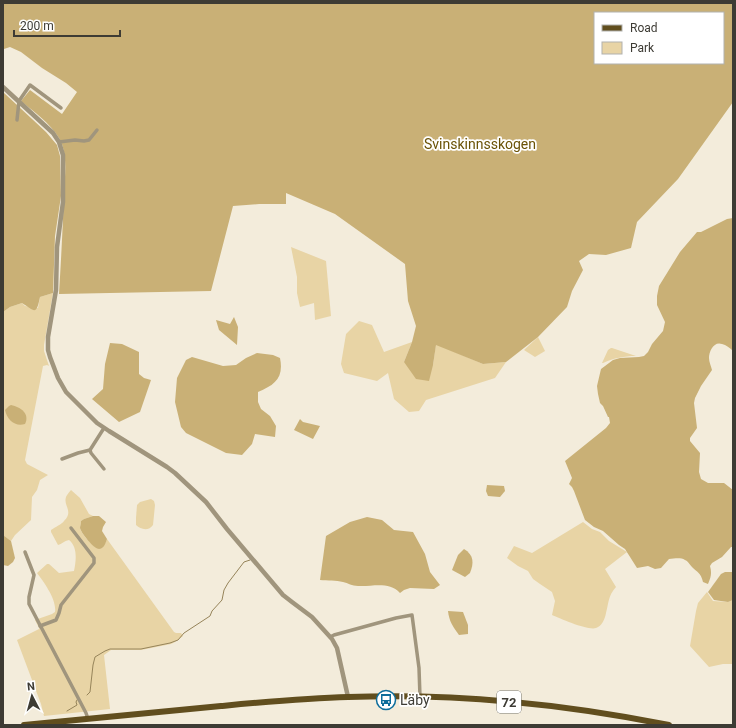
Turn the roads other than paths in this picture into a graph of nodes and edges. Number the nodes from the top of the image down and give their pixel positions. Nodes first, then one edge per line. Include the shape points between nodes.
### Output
1 (3, 87) edge
2 (19, 101) junction
3 (61, 108) dead end
4 (17, 120) dead end
5 (97, 130) dead end
6 (59, 142) junction
7 (104, 428) junction
8 (90, 450) junction
9 (62, 459) dead end
10 (104, 469) dead end
11 (71, 528) dead end
12 (25, 552) dead end
13 (40, 626) junction
14 (330, 637) junction
15 (348, 697) junction
16 (420, 697) junction
17 (88, 719) junction
18 (24, 725) edge
19 (669, 725) edge

1 - 2 street
2 - 3 street via 30,85
2 - 4 street
2 - 6 street via 49,128
5 - 6 street via 89,140
6 - 7 street via 63,155 63,202 48,350 52,365 66,392
7 - 8 street
7 - 14 street via 162,463 183,480 206,502 283,595 312,617
8 - 9 street
8 - 10 street
11 - 13 street via 94,558 94,563 61,604 56,620
12 - 13 street via 34,575 29,602
13 - 17 street
14 - 15 street via 336,648
14 - 16 street via 412,615
15 - 16 main road, 72
15 - 17 main road, 72
16 - 19 main road, 72 via 595,711
17 - 18 main road, 72

